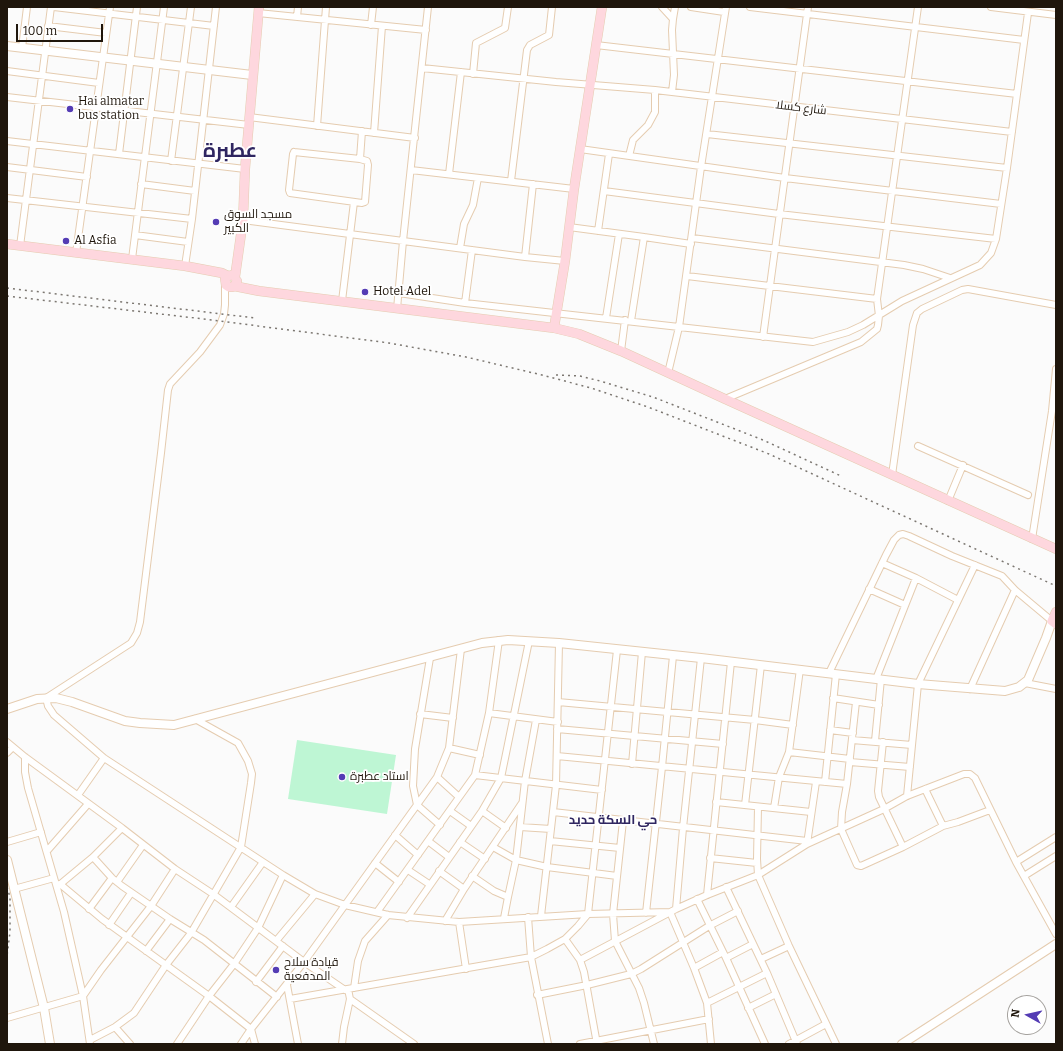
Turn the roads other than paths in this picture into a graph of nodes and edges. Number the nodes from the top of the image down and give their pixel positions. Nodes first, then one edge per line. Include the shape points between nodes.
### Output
1 (27, 7) edge
2 (51, 7) edge
3 (54, 7) edge
4 (137, 7) edge
5 (164, 7) edge
6 (191, 7) edge
7 (216, 7) edge
8 (298, 7) edge
9 (326, 7) edge
10 (373, 7) edge
11 (428, 7) edge
12 (508, 7) edge
13 (552, 7) edge
14 (602, 7) edge
15 (662, 7) edge
16 (675, 7) edge
17 (691, 7) edge
18 (750, 7) edge
19 (808, 7) edge
20 (918, 7) edge
21 (991, 7) edge
22 (109, 10) edge
23 (259, 10) edge
24 (725, 10) edge
25 (1028, 13) junction
26 (807, 14) junction
27 (1056, 15) edge
28 (136, 16) junction
29 (297, 17) junction
30 (673, 19) junction
31 (162, 20) junction
32 (325, 20) junction
33 (189, 23) junction
34 (371, 25) junction
35 (48, 26) junction
36 (214, 26) junction
37 (382, 26) junction
38 (915, 27) junction
39 (426, 30) junction
40 (106, 33) junction
41 (1024, 40) junction
42 (596, 45) junction
43 (7, 46) edge
44 (22, 48) junction
45 (45, 51) junction
46 (674, 55) junction
47 (102, 58) junction
48 (717, 60) junction
49 (130, 61) junction
50 (157, 64) junction
51 (183, 66) junction
52 (422, 68) junction
53 (799, 69) junction
54 (208, 70) junction
55 (7, 71) edge
56 (461, 72) junction
57 (473, 74) junction
58 (252, 75) junction
59 (41, 76) junction
60 (524, 79) junction
61 (908, 82) junction
62 (99, 83) junction
63 (590, 84) junction
64 (656, 90) junction
65 (672, 92) junction
66 (1017, 94) junction
67 (7, 97) edge
68 (712, 98) junction
69 (38, 101) junction
70 (794, 107) junction
71 (96, 108) junction
72 (124, 112) junction
73 (151, 114) junction
74 (177, 117) junction
75 (203, 120) junction
76 (903, 120) junction
77 (249, 121) junction
78 (317, 126) junction
79 (362, 131) junction
80 (1012, 132) junction
81 (374, 133) junction
82 (706, 134) junction
83 (415, 138) junction
84 (7, 141) edge
85 (789, 143) junction
86 (34, 144) junction
87 (580, 149) junction
88 (91, 150) junction
89 (119, 154) junction
90 (609, 154) junction
91 (898, 155) junction
92 (628, 156) junction
93 (145, 157) junction
94 (360, 159) junction
95 (171, 161) junction
96 (198, 164) junction
97 (7, 167) edge
98 (701, 167) junction
99 (1007, 168) junction
100 (245, 169) junction
101 (30, 170) junction
102 (411, 170) junction
103 (449, 174) junction
104 (87, 177) junction
105 (478, 178) junction
106 (785, 178) junction
107 (512, 181) junction
108 (141, 184) junction
109 (533, 184) junction
110 (574, 189) junction
111 (195, 191) junction
112 (604, 191) junction
113 (893, 191) junction
114 (7, 198) edge
115 (25, 200) junction
116 (354, 202) junction
117 (696, 203) junction
118 (1001, 204) junction
119 (83, 206) junction
120 (137, 212) junction
121 (779, 214) junction
122 (192, 219) junction
123 (243, 220) junction
124 (569, 227) junction
125 (888, 227) junction
126 (598, 231) junction
127 (350, 234) junction
128 (619, 234) junction
129 (135, 235) junction
130 (644, 237) junction
131 (996, 239) junction
132 (403, 241) junction
133 (691, 241) junction
134 (188, 242) junction
135 (7, 244) edge
136 (20, 246) junction
137 (460, 248) junction
138 (774, 248) junction
139 (472, 250) junction
140 (76, 253) junction
141 (525, 257) junction
142 (132, 259) junction
143 (565, 261) junction
144 (883, 262) junction
145 (185, 266) junction
146 (687, 276) junction
147 (950, 278) junction
148 (231, 281) junction
149 (769, 285) junction
150 (399, 293) junction
151 (877, 300) junction
152 (342, 301) junction
153 (465, 302) junction
154 (1056, 305) edge
155 (397, 309) junction
156 (557, 313) junction
157 (879, 316) junction
158 (606, 318) junction
159 (628, 320) junction
160 (680, 327) junction
161 (554, 328) junction
162 (763, 336) junction
163 (621, 351) junction
164 (1056, 369) edge
165 (668, 373) junction
166 (725, 400) junction
167 (1054, 411) edge
168 (918, 446) dead end
169 (963, 465) junction
170 (892, 475) junction
171 (1028, 494) dead end
172 (948, 501) junction
173 (1032, 539) junction
174 (1056, 549) edge
175 (882, 563) junction
176 (974, 565) junction
177 (916, 578) junction
178 (869, 589) junction
179 (1015, 590) junction
180 (958, 600) junction
181 (906, 605) junction
182 (1056, 612) edge
183 (1055, 623) edge
184 (499, 640) junction
185 (529, 641) junction
186 (559, 643) junction
187 (461, 649) junction
188 (617, 650) junction
189 (642, 652) junction
190 (673, 656) junction
191 (430, 658) junction
192 (702, 658) junction
193 (731, 662) junction
194 (761, 665) junction
195 (800, 669) junction
196 (833, 673) junction
197 (878, 679) junction
198 (1025, 683) junction
199 (918, 684) junction
200 (970, 689) junction
201 (1056, 689) edge
202 (46, 698) junction
203 (833, 698) junction
204 (558, 702) junction
205 (856, 702) junction
206 (879, 705) junction
207 (611, 706) junction
208 (636, 709) junction
209 (8, 710) edge
210 (668, 712) junction
211 (489, 713) junction
212 (420, 714) junction
213 (696, 714) junction
214 (513, 717) junction
215 (725, 717) junction
216 (453, 718) junction
217 (195, 719) junction
218 (536, 720) junction
219 (755, 720) junction
220 (793, 725) junction
221 (558, 726) junction
222 (830, 730) junction
223 (608, 733) junction
224 (634, 736) junction
225 (853, 736) junction
226 (665, 740) junction
227 (875, 741) junction
228 (7, 742) edge
229 (693, 742) junction
230 (883, 742) junction
231 (723, 744) junction
232 (912, 745) junction
233 (13, 747) junction
234 (449, 748) junction
235 (789, 752) junction
236 (7, 753) edge
237 (480, 755) junction
238 (557, 756) junction
239 (25, 757) junction
240 (827, 757) junction
241 (104, 758) junction
242 (850, 760) junction
243 (604, 762) junction
244 (632, 764) junction
245 (881, 765) junction
246 (662, 767) junction
247 (910, 767) junction
248 (690, 769) junction
249 (720, 772) junction
250 (748, 774) junction
251 (475, 775) junction
252 (438, 777) junction
253 (779, 777) junction
254 (501, 778) junction
255 (525, 781) junction
256 (816, 782) junction
257 (825, 782) junction
258 (848, 784) junction
259 (556, 785) junction
260 (925, 789) junction
261 (602, 790) junction
262 (78, 795) junction
263 (907, 796) junction
264 (460, 797) junction
265 (523, 802) junction
266 (716, 802) junction
267 (88, 804) junction
268 (417, 805) junction
269 (745, 805) junction
270 (758, 807) junction
271 (774, 808) junction
272 (884, 809) junction
273 (990, 810) junction
274 (450, 811) junction
275 (482, 811) junction
276 (553, 812) junction
277 (811, 812) junction
278 (599, 818) junction
279 (623, 821) junction
280 (440, 825) junction
281 (656, 825) junction
282 (471, 826) junction
283 (943, 826) junction
284 (520, 827) junction
285 (122, 828) junction
286 (506, 828) junction
287 (683, 828) junction
288 (551, 829) junction
289 (841, 829) junction
290 (712, 831) junction
291 (41, 832) junction
292 (395, 835) junction
293 (757, 836) junction
294 (1056, 837) edge
295 (428, 841) junction
296 (550, 841) junction
297 (7, 842) edge
298 (460, 842) junction
299 (807, 842) junction
300 (143, 845) junction
301 (595, 846) junction
302 (241, 847) junction
303 (493, 847) junction
304 (903, 847) junction
305 (620, 848) junction
306 (47, 851) junction
307 (418, 855) junction
308 (1056, 856) edge
309 (92, 857) junction
310 (449, 857) junction
311 (710, 858) junction
312 (485, 859) junction
313 (7, 860) edge
314 (516, 860) junction
315 (264, 862) junction
316 (757, 862) junction
317 (1016, 862) junction
318 (375, 863) junction
319 (547, 867) junction
320 (175, 869) junction
321 (408, 870) junction
322 (439, 871) junction
323 (592, 873) junction
324 (283, 875) junction
325 (758, 875) junction
326 (472, 876) junction
327 (617, 876) junction
328 (1024, 876) junction
329 (54, 878) junction
330 (115, 880) junction
331 (399, 882) junction
332 (429, 884) junction
333 (59, 885) junction
334 (726, 887) junction
335 (14, 889) junction
336 (464, 889) junction
337 (132, 893) junction
338 (213, 894) junction
339 (315, 894) junction
340 (706, 895) junction
341 (508, 896) junction
342 (697, 899) junction
343 (345, 905) junction
344 (151, 906) junction
345 (230, 907) junction
346 (89, 909) junction
347 (673, 911) junction
348 (738, 911) junction
349 (377, 912) junction
350 (646, 913) junction
351 (588, 914) junction
352 (613, 914) junction
353 (388, 915) junction
354 (541, 916) junction
355 (528, 917) junction
356 (406, 918) junction
357 (504, 918) junction
358 (170, 919) junction
359 (445, 921) junction
360 (459, 922) junction
361 (109, 924) junction
362 (709, 926) junction
363 (258, 928) junction
364 (191, 933) junction
365 (1056, 934) edge
366 (127, 937) junction
367 (565, 939) junction
368 (276, 941) junction
369 (615, 941) junction
370 (683, 943) junction
371 (753, 944) junction
372 (1056, 944) edge
373 (283, 946) junction
374 (789, 946) junction
375 (146, 951) junction
376 (724, 955) junction
377 (530, 957) junction
378 (580, 960) junction
379 (761, 960) junction
380 (304, 962) junction
381 (234, 964) junction
382 (166, 965) junction
383 (694, 968) junction
384 (466, 969) junction
385 (767, 973) junction
386 (631, 974) junction
387 (256, 982) junction
388 (287, 985) junction
389 (587, 985) junction
390 (739, 988) junction
391 (349, 989) junction
392 (776, 994) junction
393 (537, 995) junction
394 (83, 996) junction
395 (209, 996) junction
396 (277, 997) junction
397 (290, 999) junction
398 (350, 1000) junction
399 (707, 1002) junction
400 (44, 1008) junction
401 (748, 1008) junction
402 (7, 1018) edge
403 (709, 1019) junction
404 (826, 1024) junction
405 (115, 1027) junction
406 (251, 1029) junction
407 (651, 1030) junction
408 (90, 1042) edge
409 (796, 1042) edge
410 (596, 1043) edge
411 (50, 1044) edge
412 (130, 1044) edge
413 (177, 1044) edge
414 (241, 1044) edge
415 (255, 1044) edge
416 (298, 1044) edge
417 (342, 1044) edge
418 (414, 1044) edge
419 (548, 1044) edge
420 (580, 1044) edge
421 (654, 1044) edge
422 (711, 1044) edge
423 (765, 1044) edge
424 (789, 1044) edge
425 (836, 1044) edge
426 (902, 1044) edge

1 - 44 street
2 - 35 street
3 - 22 street
4 - 28 street
5 - 31 street
6 - 33 street
7 - 36 street
8 - 29 street
9 - 32 street
10 - 34 street
11 - 39 street
12 - 57 street via 505,28 476,43
13 - 60 street via 549,35 528,48
14 - 42 main road
15 - 30 street
16 - 30 street
17 - 24 street
18 - 26 street
19 - 26 street
20 - 38 street
21 - 25 street
22 - 28 street
22 - 40 street
23 - 29 street
23 - 58 main road
24 - 48 street
25 - 27 street
25 - 41 street
26 - 38 street
26 - 53 street
28 - 31 street
28 - 49 street
29 - 32 street
30 - 46 street
31 - 33 street
31 - 50 street
32 - 34 street
32 - 78 street
33 - 36 street
33 - 51 street
34 - 37 street
35 - 40 street
35 - 45 street
36 - 54 street
37 - 39 street
37 - 81 street
38 - 41 street
38 - 61 street
39 - 52 street
40 - 47 street
41 - 66 street
42 - 46 street
42 - 63 main road
43 - 44 street
44 - 45 street
45 - 47 street
45 - 59 street
46 - 48 street
46 - 65 street
47 - 49 street
47 - 62 street
48 - 53 street
48 - 68 street
49 - 50 street
49 - 72 street
50 - 51 street
50 - 73 street
51 - 54 street
51 - 74 street
52 - 56 street, شارع كسلا
52 - 83 street
53 - 61 street
53 - 70 street
54 - 58 street
54 - 75 street
55 - 59 street
56 - 57 street, شارع كسلا
56 - 103 street
57 - 60 street, شارع كسلا
58 - 77 main road
59 - 62 street
59 - 69 street
60 - 63 street, شارع كسلا
60 - 107 street
61 - 66 street
61 - 76 street
62 - 71 street
63 - 64 street, شارع كسلا
63 - 87 main road
64 - 65 street, شارع كسلا
64 - 92 street via 655,112 648,125 633,140
65 - 68 street, شارع كسلا
66 - 80 street
67 - 69 street
68 - 70 street, شارع كسلا
68 - 82 street
69 - 71 street
69 - 86 street
70 - 76 street, شارع كسلا
70 - 85 street
71 - 72 street
71 - 88 street
72 - 73 street
72 - 89 street
73 - 74 street
73 - 93 street
74 - 75 street
74 - 95 street
75 - 77 street
75 - 96 street
76 - 80 street, شارع كسلا
76 - 91 street
77 - 78 street
77 - 100 main road
78 - 79 street
79 - 81 street
79 - 94 street
80 - 99 street
81 - 83 street
82 - 85 street
82 - 98 street
83 - 102 street
84 - 86 street
85 - 91 street
85 - 106 street
86 - 88 street
86 - 101 street
87 - 90 street
87 - 110 main road
88 - 89 street
88 - 104 street
89 - 93 street
90 - 92 street
90 - 112 street
91 - 99 street
91 - 113 street
92 - 98 street
93 - 95 street
93 - 108 street
94 - 116 street via 368,163 366,200 364,203
94 - 116 street via 296,152 293,154 290,193
95 - 96 street
96 - 100 street
96 - 111 street
97 - 101 street
98 - 106 street
98 - 117 street
99 - 118 street
100 - 123 main road
101 - 104 street
101 - 115 street
102 - 103 street
102 - 132 street
103 - 105 street
104 - 119 street
105 - 107 street
105 - 137 street via 473,205 464,224
106 - 113 street
106 - 121 street
107 - 109 street
108 - 111 street
108 - 120 street
109 - 110 street
109 - 141 street
110 - 124 main road
111 - 122 street
112 - 117 street
112 - 126 street
113 - 118 street
113 - 125 street
114 - 115 street
115 - 119 street
115 - 136 street
116 - 127 street
117 - 121 street
117 - 133 street
118 - 131 street
119 - 120 street
119 - 140 street
120 - 122 street
120 - 129 street
121 - 125 street
121 - 138 street
122 - 134 street
123 - 127 street
123 - 148 main road via 238,256
124 - 126 street
124 - 143 main road
125 - 131 street
125 - 144 street
126 - 128 street
127 - 132 street
127 - 152 street
128 - 130 street
128 - 158 street
129 - 134 street
129 - 142 street
130 - 133 street
130 - 159 street
131 - 147 street via 991,253 983,262
132 - 137 street
132 - 150 street
133 - 138 street
133 - 146 street
134 - 145 street
135 - 136 main road
136 - 140 main road
137 - 139 street
138 - 144 street
138 - 149 street
139 - 141 street
139 - 153 street
140 - 142 main road
141 - 143 street
142 - 145 main road
143 - 156 main road
144 - 147 street via 923,269
144 - 151 street
145 - 148 main road via 207,271
146 - 149 street
146 - 160 street
147 - 157 street via 902,301
148 - 152 main road via 248,289
148 - 202 street via 220,325 200,352 170,384 168,390 162,453 137,633 131,643
149 - 151 street
149 - 162 street
150 - 153 street
150 - 155 street
151 - 157 street
152 - 155 main road
153 - 156 street
154 - 170 street via 968,289 917,313 913,325
155 - 161 main road
156 - 158 street
156 - 161 main road
157 - 162 street via 848,332 816,341
157 - 166 street via 877,329 861,342
158 - 159 street
159 - 160 street
159 - 163 street
160 - 162 street
160 - 165 street
161 - 163 main road via 579,334
163 - 165 main road
164 - 167 street
165 - 166 main road
166 - 170 main road
167 - 173 street
168 - 169 street
169 - 171 street
169 - 172 street
170 - 172 main road
172 - 173 main road
173 - 174 main road
175 - 176 street via 894,540 903,534
175 - 177 street
175 - 178 street
176 - 179 street via 1002,576
176 - 180 street
177 - 180 street
177 - 181 street
178 - 181 street
178 - 196 street
179 - 183 street
179 - 200 street
180 - 199 street
181 - 197 street
182 - 183 main road
183 - 198 street
184 - 185 street
184 - 187 street
184 - 211 street
185 - 186 street
185 - 214 street
186 - 188 street
186 - 204 street
187 - 191 street
187 - 216 street
188 - 189 street
188 - 207 street
189 - 190 street
189 - 208 street
190 - 192 street
190 - 210 street
191 - 212 street
191 - 217 street
192 - 193 street
192 - 213 street
193 - 194 street
193 - 215 street
194 - 195 street
194 - 219 street
195 - 196 street
195 - 220 street
196 - 197 street
196 - 203 street
197 - 199 street
197 - 206 street
198 - 200 street via 1005,691
198 - 201 street
199 - 200 street
199 - 232 street
202 - 209 street
202 - 217 street via 72,702 125,721 174,724
202 - 241 street via 54,716
203 - 205 street
203 - 222 street
204 - 207 street
204 - 221 street
205 - 206 street
205 - 225 street
206 - 227 street
207 - 208 street
207 - 223 street
208 - 210 street
208 - 224 street
210 - 213 street
210 - 226 street
211 - 214 street
211 - 237 street
212 - 216 street
212 - 268 street via 412,775
213 - 215 street
213 - 229 street
214 - 218 street
214 - 254 street
215 - 219 street
215 - 231 street
216 - 234 street
217 - 302 street via 238,744 248,761 252,774
218 - 221 street
218 - 255 street
219 - 220 street
219 - 250 street
220 - 235 street
221 - 223 street
221 - 238 street
222 - 225 street
222 - 240 street
223 - 224 street
223 - 243 street
224 - 226 street
224 - 244 street
225 - 227 street
225 - 242 street
226 - 229 street
226 - 246 street
227 - 230 street
228 - 233 street
229 - 231 street
229 - 248 street
230 - 232 street
230 - 245 street
231 - 249 street
232 - 247 street
233 - 236 street
233 - 239 street
234 - 237 street
234 - 252 street
235 - 240 street
235 - 253 street
237 - 251 street
238 - 243 street
238 - 259 street
239 - 262 street
239 - 291 street via 28,788
240 - 242 street
240 - 257 street
241 - 262 street
241 - 302 street
242 - 245 street
242 - 258 street
243 - 244 street
243 - 261 street
244 - 246 street
245 - 247 street
245 - 272 street via 878,791
246 - 248 street
246 - 281 street
247 - 263 street
248 - 249 street
248 - 287 street
249 - 250 street
249 - 266 street
250 - 253 street
250 - 269 street
251 - 254 street
251 - 264 street
252 - 264 street
252 - 268 street
253 - 256 street
253 - 271 street
254 - 255 street
254 - 275 street
255 - 259 street
255 - 265 street
256 - 257 street
256 - 277 street
257 - 258 street
258 - 289 street
259 - 261 street
259 - 276 street
260 - 263 street
260 - 273 street via 970,774 975,778
260 - 283 street
261 - 278 street
262 - 267 street
263 - 272 street
264 - 274 street
265 - 284 street
265 - 286 street
266 - 269 street
266 - 290 street
267 - 285 street
267 - 306 street
268 - 280 street
268 - 292 street
269 - 270 street
270 - 271 street
270 - 293 street
271 - 277 street
272 - 289 street
272 - 304 street
273 - 283 street
273 - 317 street
274 - 280 street
274 - 282 street
275 - 282 street
275 - 286 street
276 - 278 street
276 - 288 street
277 - 299 street
278 - 279 street
278 - 301 street
279 - 281 street
279 - 305 street
280 - 295 street
281 - 287 street
281 - 350 street
282 - 298 street
283 - 304 street
284 - 288 street
284 - 314 street
285 - 300 street
285 - 309 street
286 - 303 street
287 - 290 street
287 - 347 street
288 - 296 street
289 - 299 street
289 - 304 street via 855,863 859,866
290 - 293 street
290 - 311 street
291 - 297 street
291 - 306 street
292 - 307 street
292 - 318 street
293 - 299 street
293 - 316 street
294 - 317 street
295 - 307 street
295 - 310 street
296 - 301 street
296 - 319 street
298 - 310 street
298 - 312 street
299 - 325 street
300 - 320 street
300 - 330 street
301 - 305 street
301 - 323 street
302 - 315 street
302 - 338 street
303 - 312 street
303 - 314 street
305 - 327 street
306 - 329 street
307 - 321 street
308 - 328 street
309 - 330 street
309 - 333 street
310 - 322 street
311 - 316 street
311 - 340 street
312 - 326 street
313 - 335 street
314 - 319 street
314 - 341 street
315 - 324 street
315 - 345 street
316 - 325 street
317 - 328 street
318 - 331 street
318 - 343 street
319 - 323 street
319 - 354 street
320 - 338 street
320 - 344 street
321 - 331 street
321 - 332 street
322 - 332 street
322 - 336 street
323 - 327 street
323 - 351 street
324 - 339 street
324 - 363 street
325 - 334 street
325 - 374 street
326 - 336 street
326 - 341 street via 494,891
327 - 352 street
328 - 365 street
329 - 333 street
329 - 335 street
330 - 337 street
330 - 346 street
331 - 349 street
332 - 356 street
333 - 346 street
333 - 394 street
334 - 340 street
334 - 348 street
335 - 400 street
336 - 359 street
337 - 344 street
337 - 361 street
338 - 345 street
338 - 364 street
339 - 343 street
339 - 368 street
340 - 342 street
341 - 357 street
342 - 347 street
342 - 362 street
343 - 349 street
343 - 380 street
344 - 358 street
344 - 366 street
345 - 363 street
346 - 361 street
347 - 350 street
347 - 369 street
347 - 370 street
348 - 362 street
348 - 371 street
349 - 353 street
350 - 352 street
351 - 352 street
351 - 354 street
351 - 367 street
352 - 369 street
353 - 356 street
353 - 391 street via 365,941
354 - 355 street
355 - 357 street
355 - 377 street
356 - 359 street
357 - 360 street
358 - 364 street
358 - 375 street
359 - 360 street
360 - 384 street
361 - 366 street
362 - 370 street
362 - 376 street
363 - 368 street
363 - 381 street
364 - 381 street
364 - 382 street
366 - 375 street
366 - 394 street
367 - 377 street
367 - 378 street
368 - 373 street
369 - 378 street
369 - 386 street
370 - 383 street
370 - 386 street
371 - 376 street
371 - 379 street
372 - 426 street
373 - 380 street
373 - 387 street
374 - 379 street
374 - 404 street
375 - 382 street
376 - 383 street
376 - 390 street
377 - 384 street
377 - 393 street
378 - 389 street
379 - 385 street
380 - 388 street
380 - 391 street
381 - 387 street
381 - 395 street
382 - 395 street
382 - 405 street via 134,1013
383 - 399 street
384 - 391 street
385 - 390 street
385 - 392 street
386 - 389 street
386 - 407 street via 639,988
387 - 396 street
388 - 396 street
388 - 397 street
389 - 393 street
389 - 410 street
390 - 399 street
390 - 401 street
391 - 397 street
391 - 398 street
392 - 401 street
392 - 409 street
393 - 419 street
394 - 400 street
394 - 408 street
395 - 406 street
395 - 413 street
396 - 406 street
397 - 416 street
398 - 417 street
398 - 418 street
399 - 403 street
400 - 402 street
400 - 411 street
401 - 423 street
403 - 407 street
403 - 422 street
404 - 409 street
404 - 425 street
405 - 408 street
405 - 412 street
406 - 414 street
406 - 415 street
407 - 410 street
407 - 421 street
409 - 424 street
410 - 420 street

